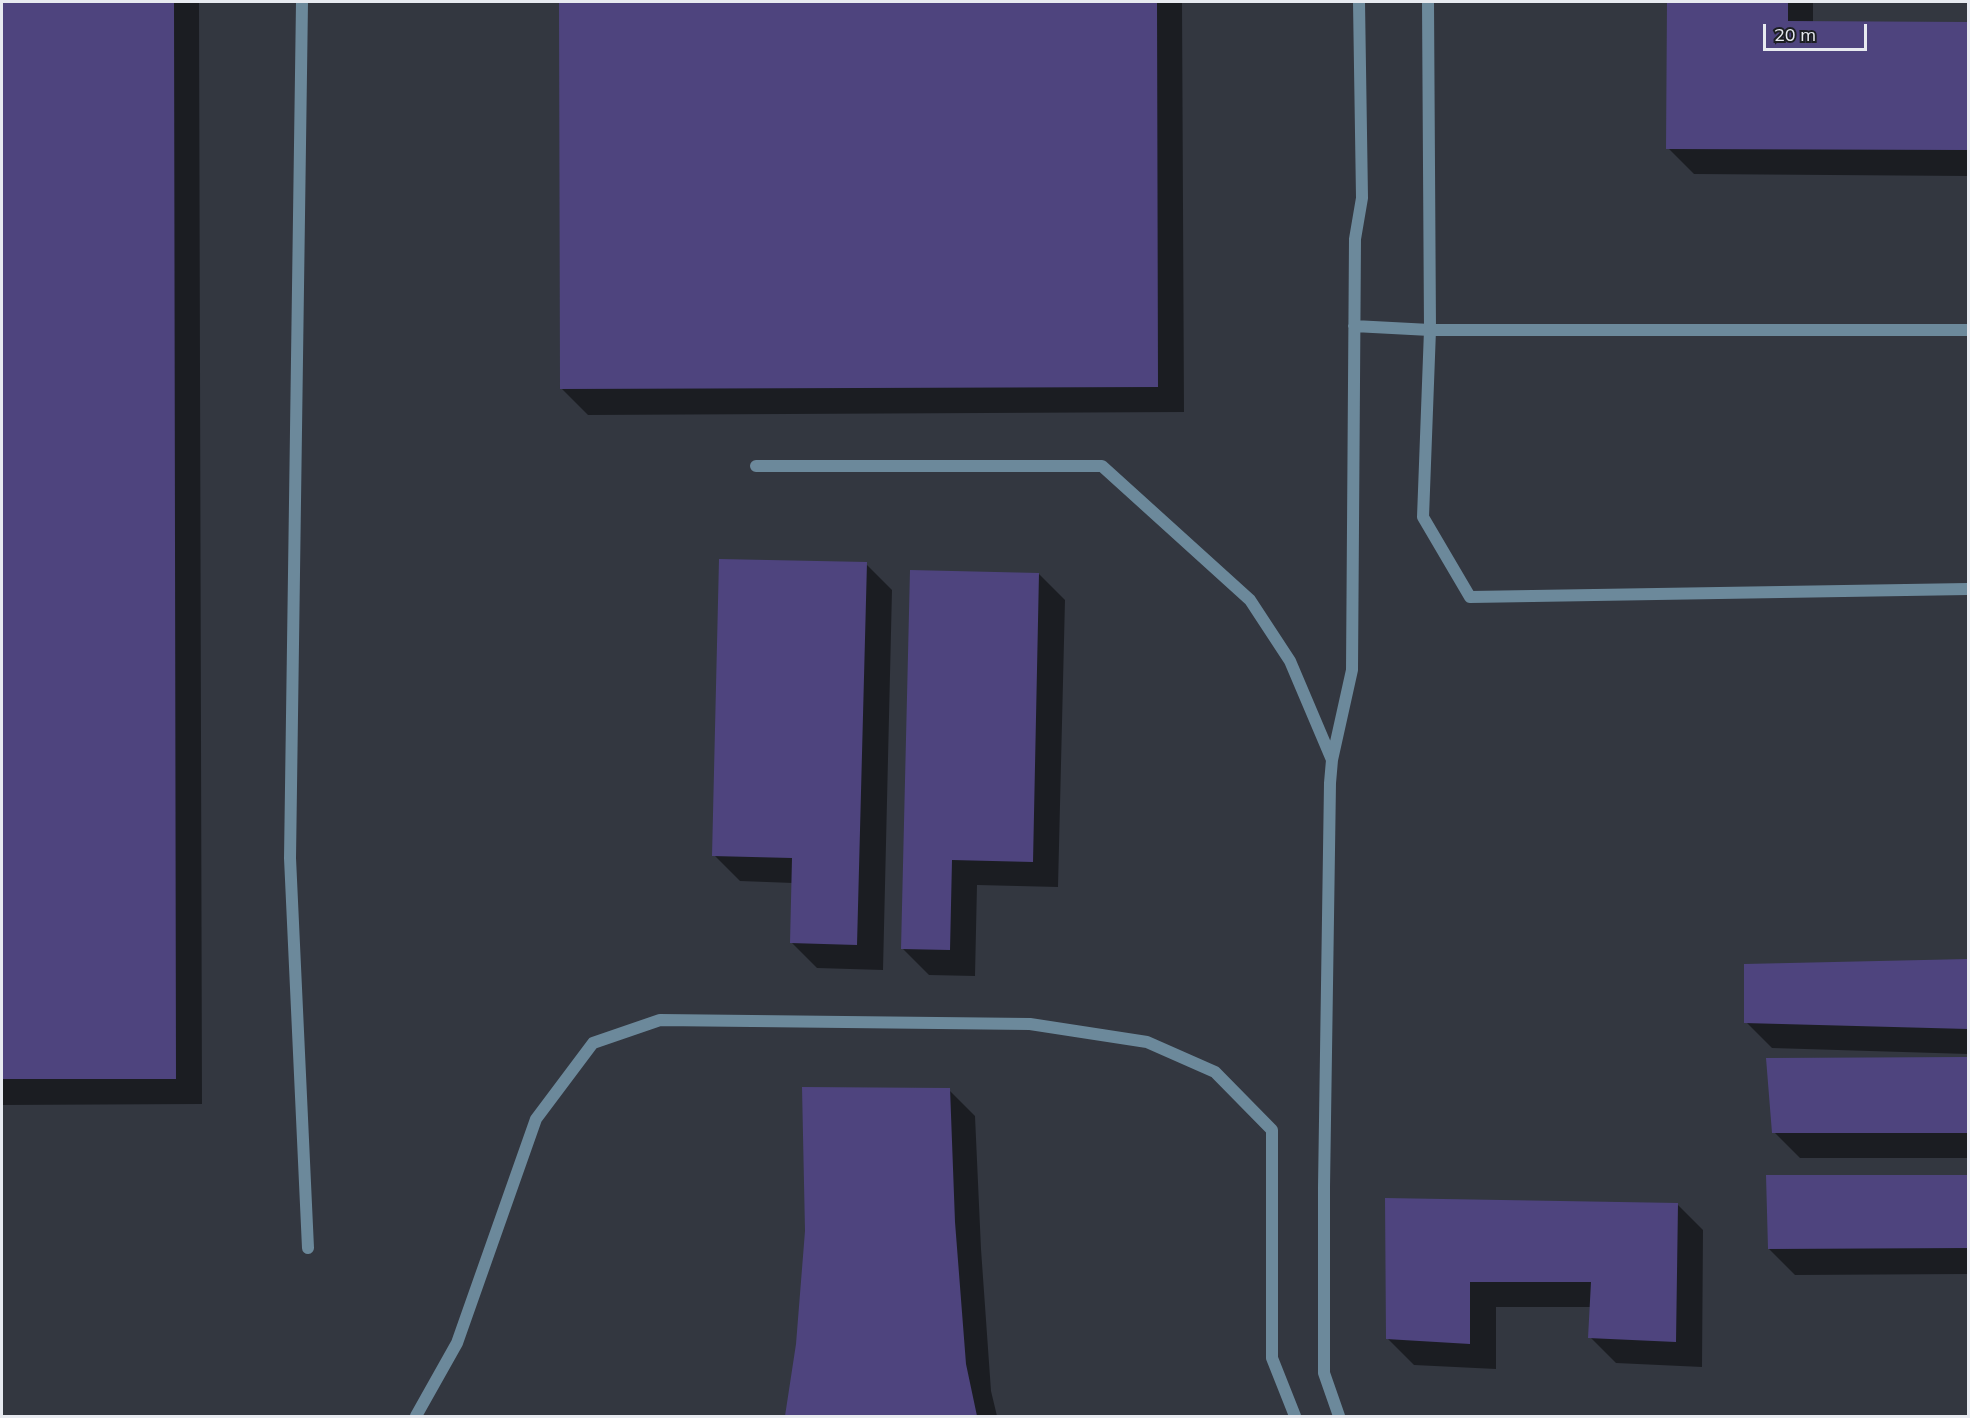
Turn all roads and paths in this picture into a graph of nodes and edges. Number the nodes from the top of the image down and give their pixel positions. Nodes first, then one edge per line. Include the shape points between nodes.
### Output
1 (302, 2) edge
2 (1359, 2) edge
3 (1428, 2) edge
4 (1354, 326) junction
5 (1430, 330) junction
6 (1968, 330) edge
7 (756, 466) dead end
8 (1968, 589) edge
9 (1332, 760) junction
10 (308, 1248) dead end
11 (416, 1416) edge
12 (1295, 1416) edge
13 (1339, 1416) edge

1 - 10 lane via 290,858
2 - 4 lane via 1362,198 1355,239
3 - 5 lane
4 - 5 lane
4 - 9 lane via 1352,670
5 - 6 lane
5 - 8 lane via 1423,516 1470,597
7 - 9 lane via 1102,466 1250,600 1290,661
9 - 13 lane via 1324,1373
11 - 12 lane via 457,1343 536,1119 593,1043 660,1020 1029,1024 1147,1041 1215,1072 1272,1130 1272,1358

